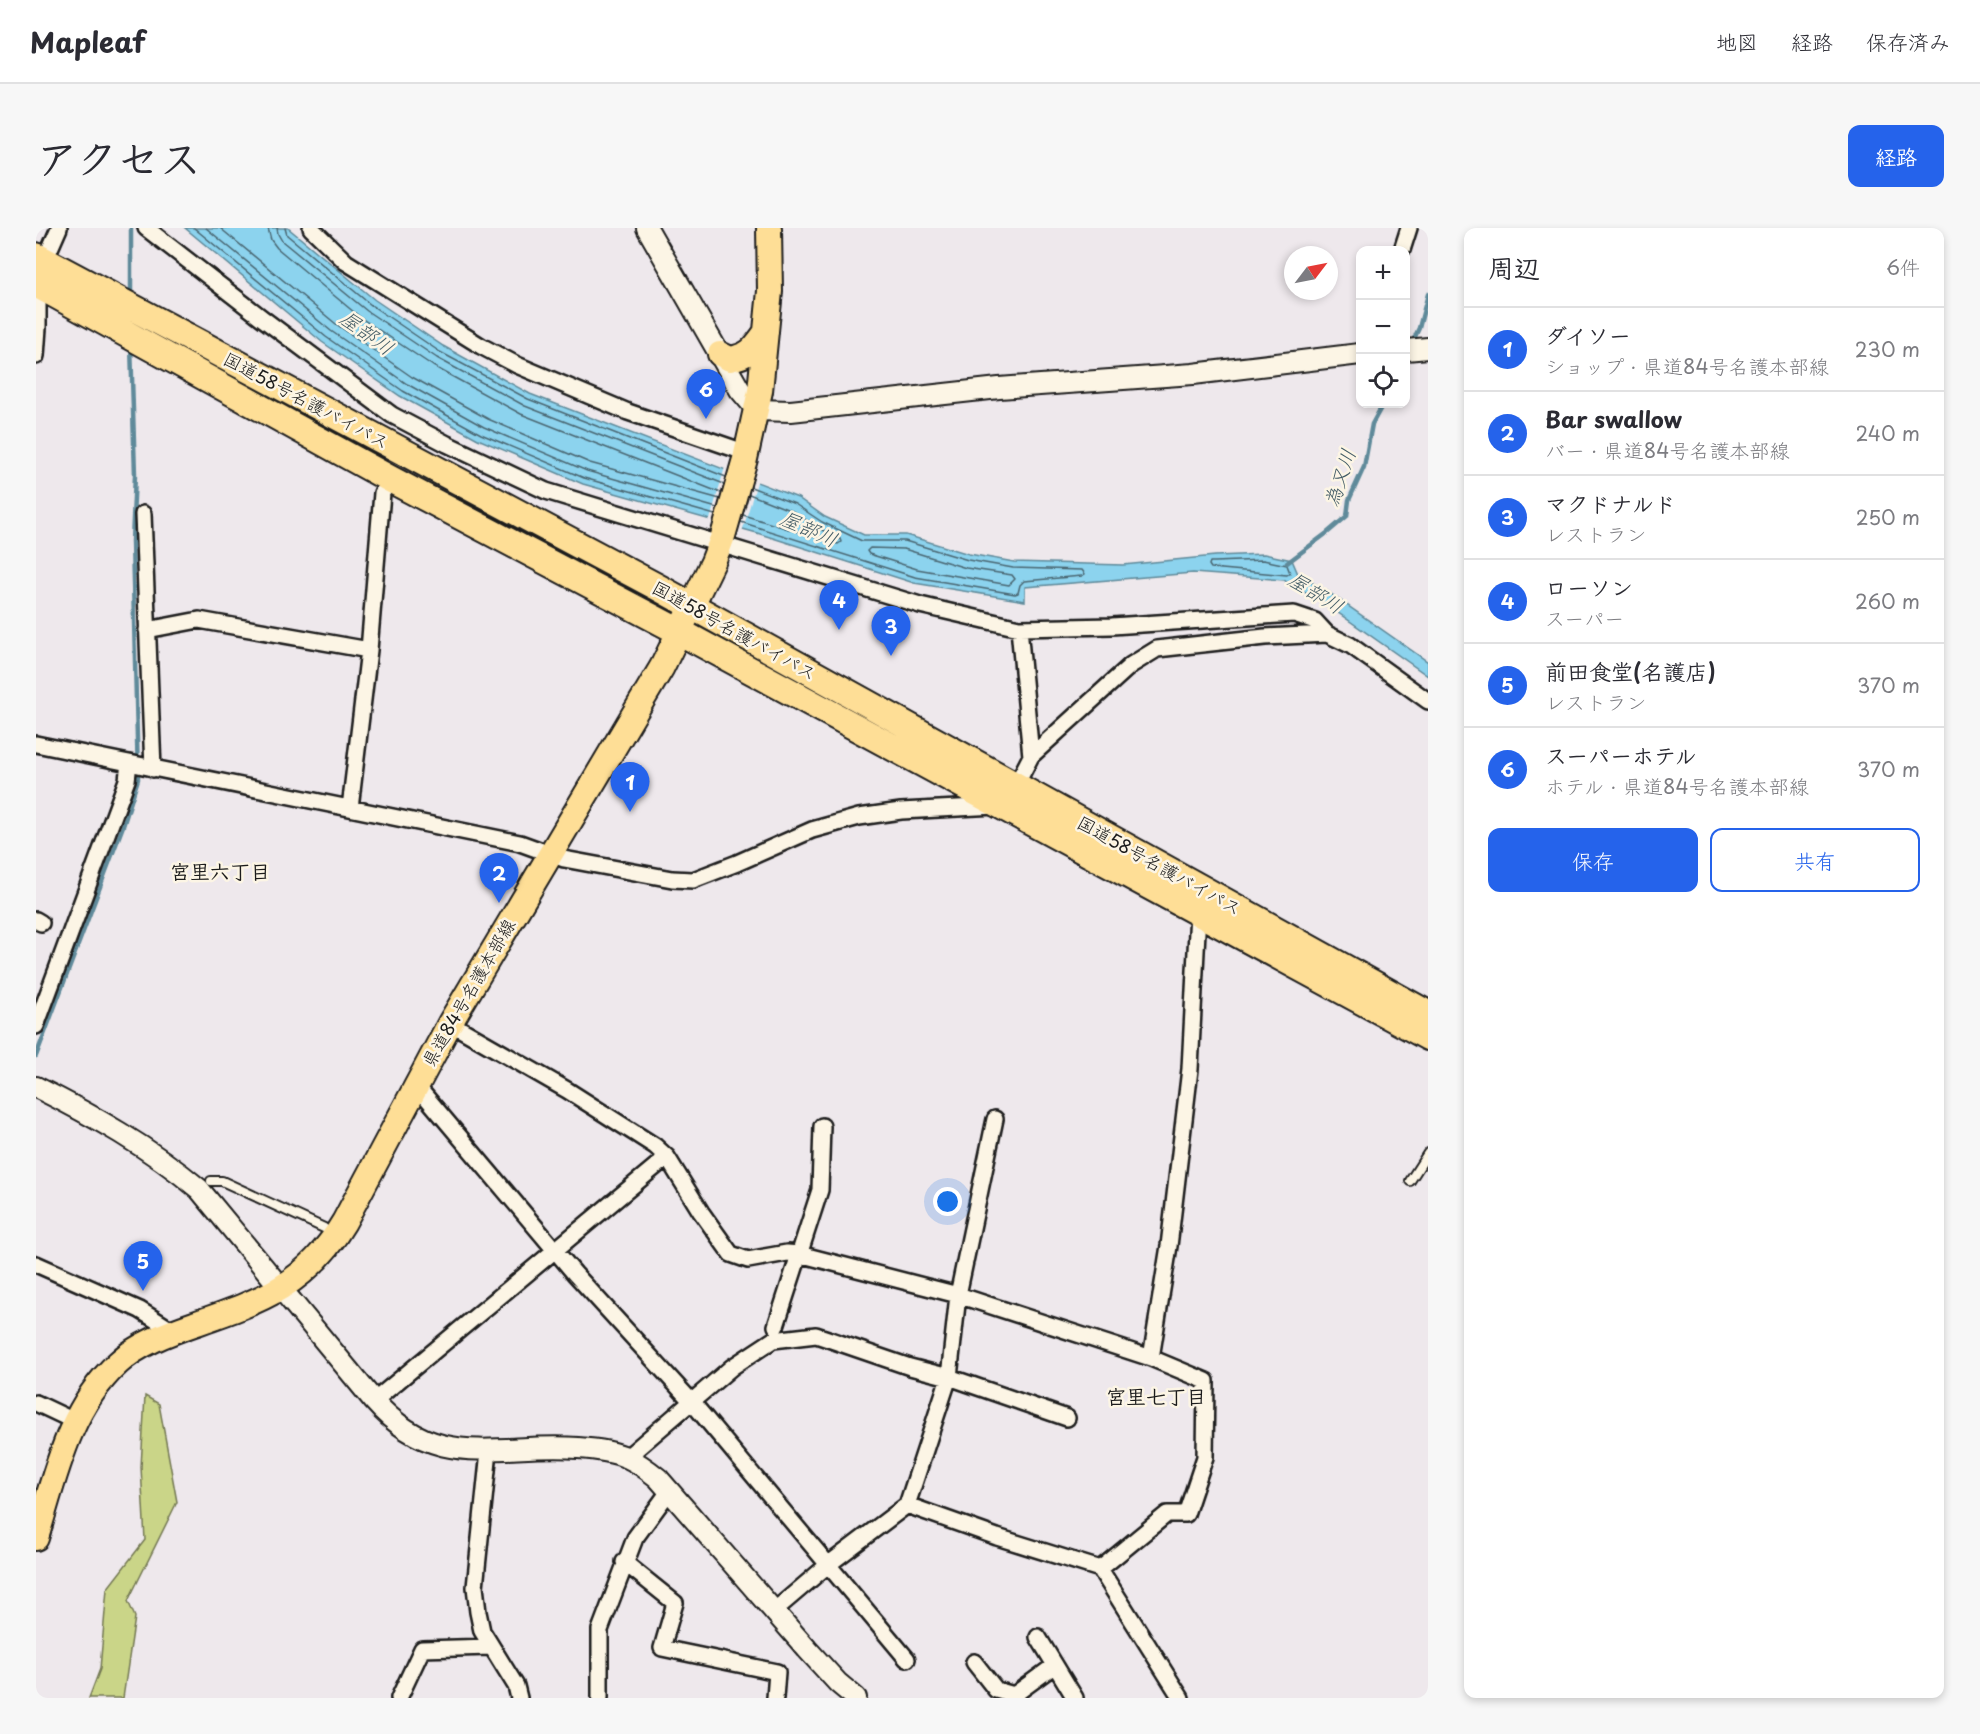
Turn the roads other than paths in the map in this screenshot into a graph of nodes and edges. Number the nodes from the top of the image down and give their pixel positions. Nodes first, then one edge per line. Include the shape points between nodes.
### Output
1 (59, 228) edge
2 (146, 228) edge
3 (311, 228) edge
4 (647, 228) edge
5 (769, 228) edge
6 (1409, 228) edge
7 (1403, 246) edge
8 (40, 258) edge
9 (37, 297) edge
10 (766, 332) junction
11 (1428, 348) edge
12 (1410, 350) edge
13 (720, 354) junction
14 (1356, 354) edge
15 (36, 356) edge
16 (757, 410) junction
17 (392, 415) junction
18 (380, 440) junction
19 (746, 456) junction
20 (390, 479) junction
21 (143, 514) dead end
22 (722, 540) junction
23 (692, 607) junction
24 (1019, 628) junction
25 (147, 630) junction
26 (680, 632) junction
27 (1327, 634) junction
28 (369, 650) junction
29 (1428, 701) edge
30 (36, 744) edge
31 (1031, 756) junction
32 (129, 763) junction
33 (153, 769) junction
34 (1008, 796) junction
35 (350, 808) junction
36 (551, 853) junction
37 (1197, 912) junction
38 (1428, 1014) edge
39 (450, 1023) junction
40 (36, 1026) edge
41 (1428, 1037) edge
42 (416, 1084) junction
43 (36, 1087) edge
44 (995, 1119) dead end
45 (822, 1126) dead end
46 (1428, 1153) edge
47 (667, 1157) junction
48 (1410, 1181) dead end
49 (205, 1185) junction
50 (324, 1228) dead end
51 (556, 1251) junction
52 (799, 1254) junction
53 (36, 1264) edge
54 (281, 1289) junction
55 (958, 1295) junction
56 (776, 1326) dead end
57 (173, 1331) junction
58 (1150, 1358) junction
59 (949, 1377) junction
60 (374, 1401) junction
61 (691, 1401) junction
62 (36, 1403) edge
63 (1067, 1418) dead end
64 (74, 1421) junction
65 (489, 1450) junction
66 (627, 1457) junction
67 (670, 1490) junction
68 (907, 1505) junction
69 (36, 1538) edge
70 (624, 1563) junction
71 (829, 1564) junction
72 (1100, 1569) junction
73 (775, 1610) junction
74 (1038, 1637) dead end
75 (491, 1647) junction
76 (908, 1659) dead end
77 (974, 1662) dead end
78 (1055, 1665) junction
79 (399, 1698) edge
80 (519, 1698) edge
81 (600, 1698) edge
82 (775, 1698) edge
83 (856, 1698) edge
84 (1075, 1698) edge
85 (1181, 1698) edge

1 - 8 street
2 - 17 street
3 - 19 street via 346,262 481,346 628,412
4 - 13 street
5 - 10 main road, 県道84号名護本部線
6 - 7 street
8 - 9 street
8 - 18 highway, 国道58号名護バイパス
9 - 15 street
9 - 20 highway, 国道58号名護バイパス
10 - 13 main road via 745,356 730,359
10 - 16 main road, 県道84号名護本部線
11 - 12 street
13 - 16 street via 740,390
14 - 16 street via 1193,374 999,388 791,411
16 - 19 main road, 県道84号名護本部線
17 - 18 street
17 - 22 street via 546,491
18 - 23 highway, 国道58号名護バイパス
19 - 22 main road, 県道84号名護本部線
20 - 26 highway, 国道58号名護バイパス
20 - 28 street via 382,493
21 - 25 street
22 - 23 main road, 県道84号名護本部線
22 - 24 street via 920,605
23 - 26 main road, 県道84号名護本部線
23 - 34 highway, 国道58号名護バイパス
24 - 27 street via 1294,614 1315,621
24 - 31 street
25 - 28 street via 199,620
25 - 33 street
26 - 34 highway, 国道58号名護バイパス
26 - 36 main road, 県道84号名護本部線
27 - 29 street via 1350,645
27 - 31 street via 1157,649 1131,665
28 - 35 street
30 - 32 street
31 - 34 street
32 - 33 street
32 - 40 street via 127,780
33 - 35 street
34 - 36 street via 859,817 812,831 693,880 564,859
34 - 37 highway, 国道58号名護バイパス
34 - 38 highway, 国道58号名護バイパス
35 - 36 street
36 - 39 main road, 県道84号名護本部線
37 - 41 highway, 国道58号名護バイパス
37 - 58 street via 1190,1069 1169,1246
39 - 42 main road, 県道84号名護本部線
39 - 47 street via 567,1090
42 - 51 street
42 - 54 main road, 県道84号名護本部線 via 329,1245 310,1267
43 - 49 street via 131,1138 182,1174
44 - 55 street
45 - 52 street via 820,1190
46 - 48 lane
47 - 51 street
47 - 52 street via 731,1254 748,1260
49 - 50 lane via 222,1181
49 - 54 street
51 - 60 street
51 - 61 street
52 - 55 street
52 - 56 street
53 - 57 street via 140,1310
54 - 57 main road, 県道84号名護本部線
54 - 60 street
55 - 58 street
55 - 59 street
57 - 64 main road, 県道84号名護本部線 via 118,1362
58 - 72 street via 1206,1381 1205,1457 1186,1514 1167,1514
59 - 61 street via 816,1335 795,1336 773,1340
59 - 63 street
59 - 68 street
60 - 65 street via 388,1418 420,1438 459,1449
61 - 66 street
61 - 71 street
62 - 64 street
64 - 69 main road, 県道84号名護本部線
65 - 66 street via 563,1447
65 - 75 street via 475,1587 482,1631
66 - 67 street
67 - 70 street via 635,1538
67 - 73 street
68 - 71 street
68 - 72 street
70 - 81 street via 600,1630
70 - 82 street via 675,1603 662,1648 777,1672
71 - 73 street
71 - 76 street
72 - 85 street
73 - 83 street via 838,1683
74 - 78 street
75 - 79 street via 423,1649
75 - 80 street via 516,1686
77 - 78 street via 996,1690 1014,1695
78 - 84 street

